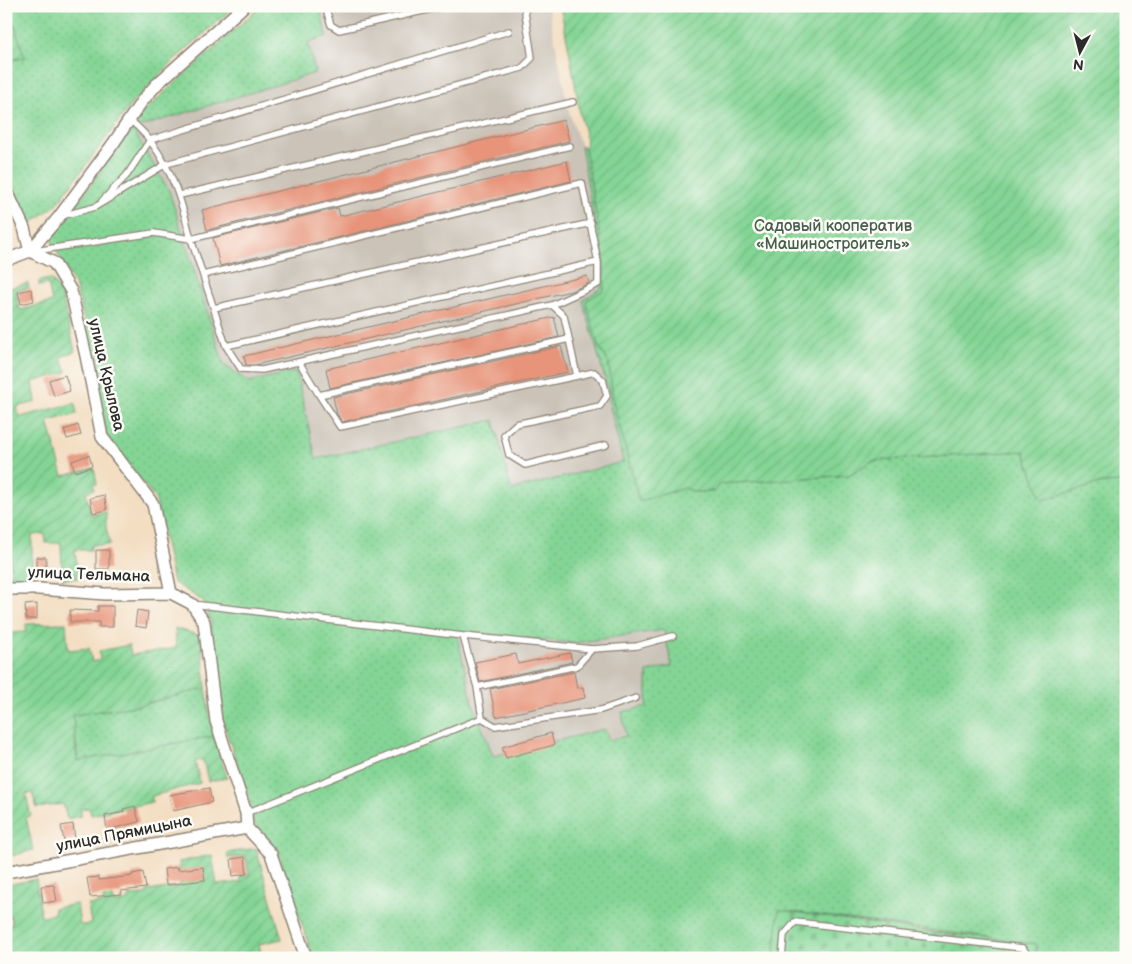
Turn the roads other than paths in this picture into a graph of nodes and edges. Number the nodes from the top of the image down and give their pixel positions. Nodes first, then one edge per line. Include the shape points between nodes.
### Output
1 (244, 6) edge
2 (325, 6) edge
3 (445, 6) edge
4 (524, 6) edge
5 (509, 31) dead end
6 (573, 102) dead end
7 (129, 119) junction
8 (150, 140) junction
9 (570, 146) dead end
10 (166, 164) junction
11 (6, 189) edge
12 (180, 195) junction
13 (96, 207) junction
14 (59, 217) junction
15 (591, 223) junction
16 (191, 239) junction
17 (30, 251) junction
18 (6, 260) edge
19 (598, 262) junction
20 (203, 275) junction
21 (552, 305) junction
22 (214, 308) junction
23 (569, 339) junction
24 (226, 346) junction
25 (299, 362) junction
26 (576, 376) junction
27 (319, 395) junction
28 (606, 445) dead end
29 (6, 589) edge
30 (171, 593) junction
31 (192, 604) junction
32 (463, 636) junction
33 (673, 636) dead end
34 (592, 649) junction
35 (477, 687) junction
36 (636, 698) dead end
37 (482, 718) junction
38 (246, 813) junction
39 (248, 828) junction
40 (6, 872) edge
41 (306, 958) edge
42 (782, 958) edge
43 (1030, 958) edge

1 - 7 street via 157,84
2 - 3 lane via 331,25 339,30
4 - 10 lane via 532,58 522,68
5 - 8 lane
6 - 12 lane
7 - 8 lane
7 - 14 street
8 - 10 lane
8 - 13 lane via 127,175
9 - 16 lane
10 - 12 lane
10 - 13 lane
11 - 17 street via 24,228
12 - 16 lane
13 - 14 lane
14 - 17 street
15 - 19 lane
15 - 20 lane via 582,183
15 - 22 lane
16 - 17 lane via 154,234
16 - 20 lane
17 - 18 street
17 - 30 street, улица Крылова via 54,263 71,291 102,437 152,504
19 - 21 lane via 598,284
19 - 24 lane
20 - 22 lane
21 - 23 lane via 564,316
21 - 25 lane
22 - 24 lane
23 - 26 lane
23 - 27 lane
24 - 25 lane via 241,369 262,370
25 - 27 lane
26 - 27 lane via 340,428
26 - 28 lane via 594,372 603,380 607,396 600,406 516,424 504,435 509,455 525,464
29 - 30 street, улица Тельмана via 105,594
30 - 31 street
31 - 32 lane
31 - 38 street via 204,622 216,721
32 - 34 lane
32 - 35 lane
33 - 34 lane via 637,646
34 - 35 lane via 577,666
35 - 37 lane
36 - 37 lane via 601,710 496,726
37 - 38 lane
38 - 39 street
39 - 40 street, улица Прямицына
39 - 41 street via 271,854
42 - 43 lane via 784,935 795,922 1023,948

